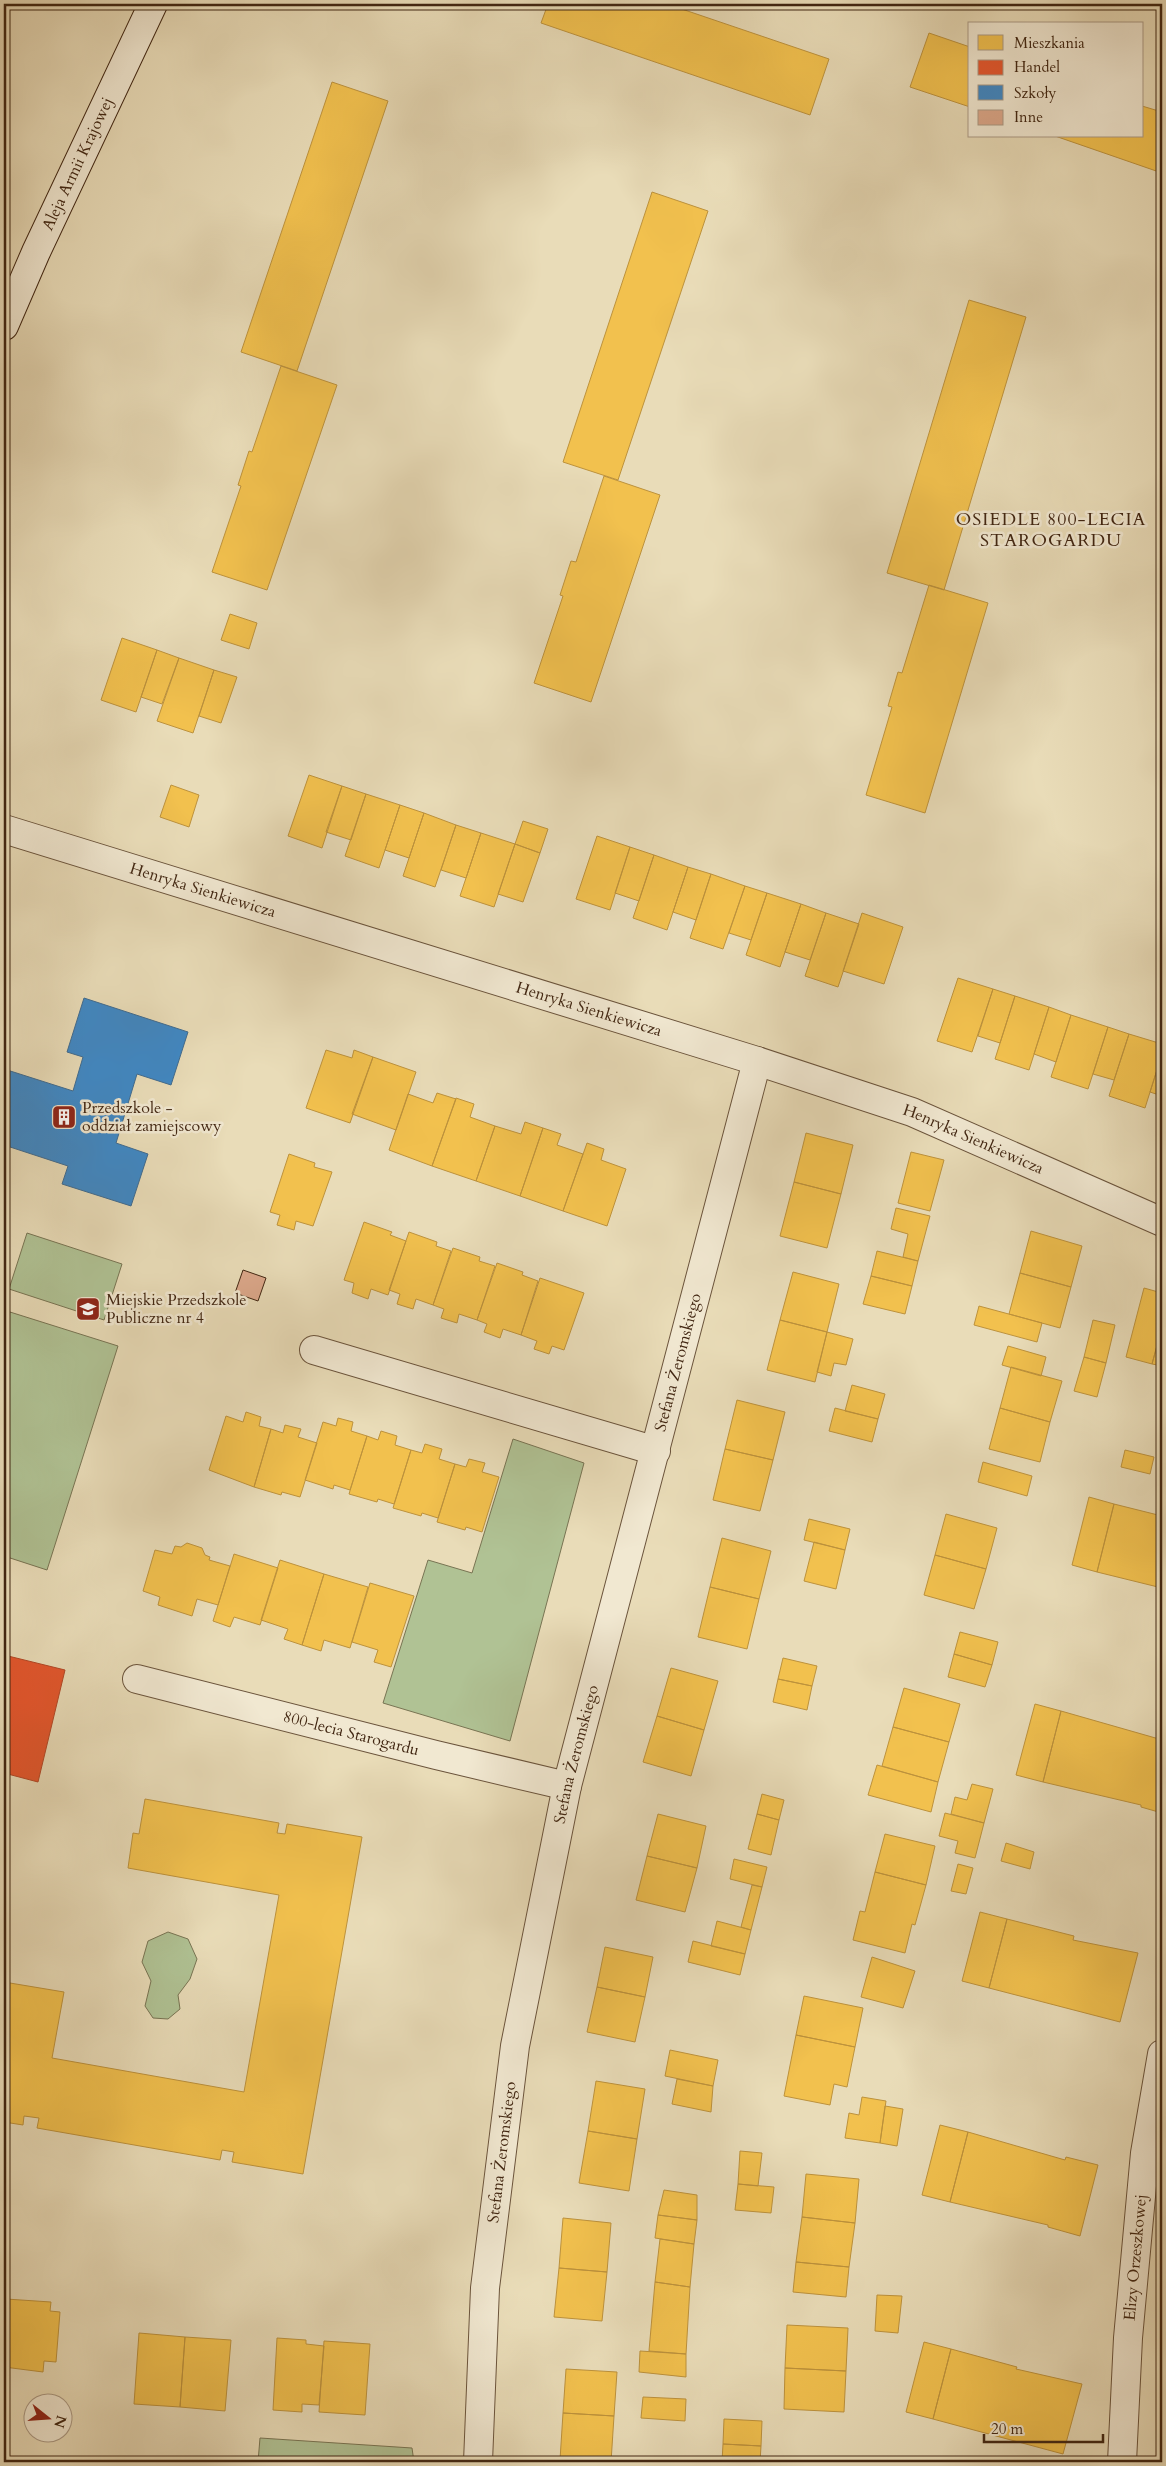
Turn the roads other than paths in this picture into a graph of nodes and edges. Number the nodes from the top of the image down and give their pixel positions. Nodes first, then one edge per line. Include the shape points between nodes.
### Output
1 (153, 4) edge
2 (4, 326) edge
3 (4, 829) edge
4 (757, 1061) junction
5 (1162, 1222) edge
6 (314, 1350) dead end
7 (656, 1451) junction
8 (137, 1679) dead end
9 (567, 1786) junction
10 (1162, 2054) edge
11 (478, 2462) edge
12 (1122, 2462) edge

1 - 2 street, Aleja Armii Krajowej
3 - 4 street, Henryka Sienkiewicza
4 - 5 street, Henryka Sienkiewicza via 912,1112
4 - 7 street, Stefana Żeromskiego
6 - 7 street
7 - 9 street, Stefana Żeromskiego
8 - 9 street, 800-lecia Starogardu
9 - 11 street, Stefana Żeromskiego via 515,2046 485,2288
10 - 12 street, Elizy Orzeszkowej via 1145,2153 1128,2338

